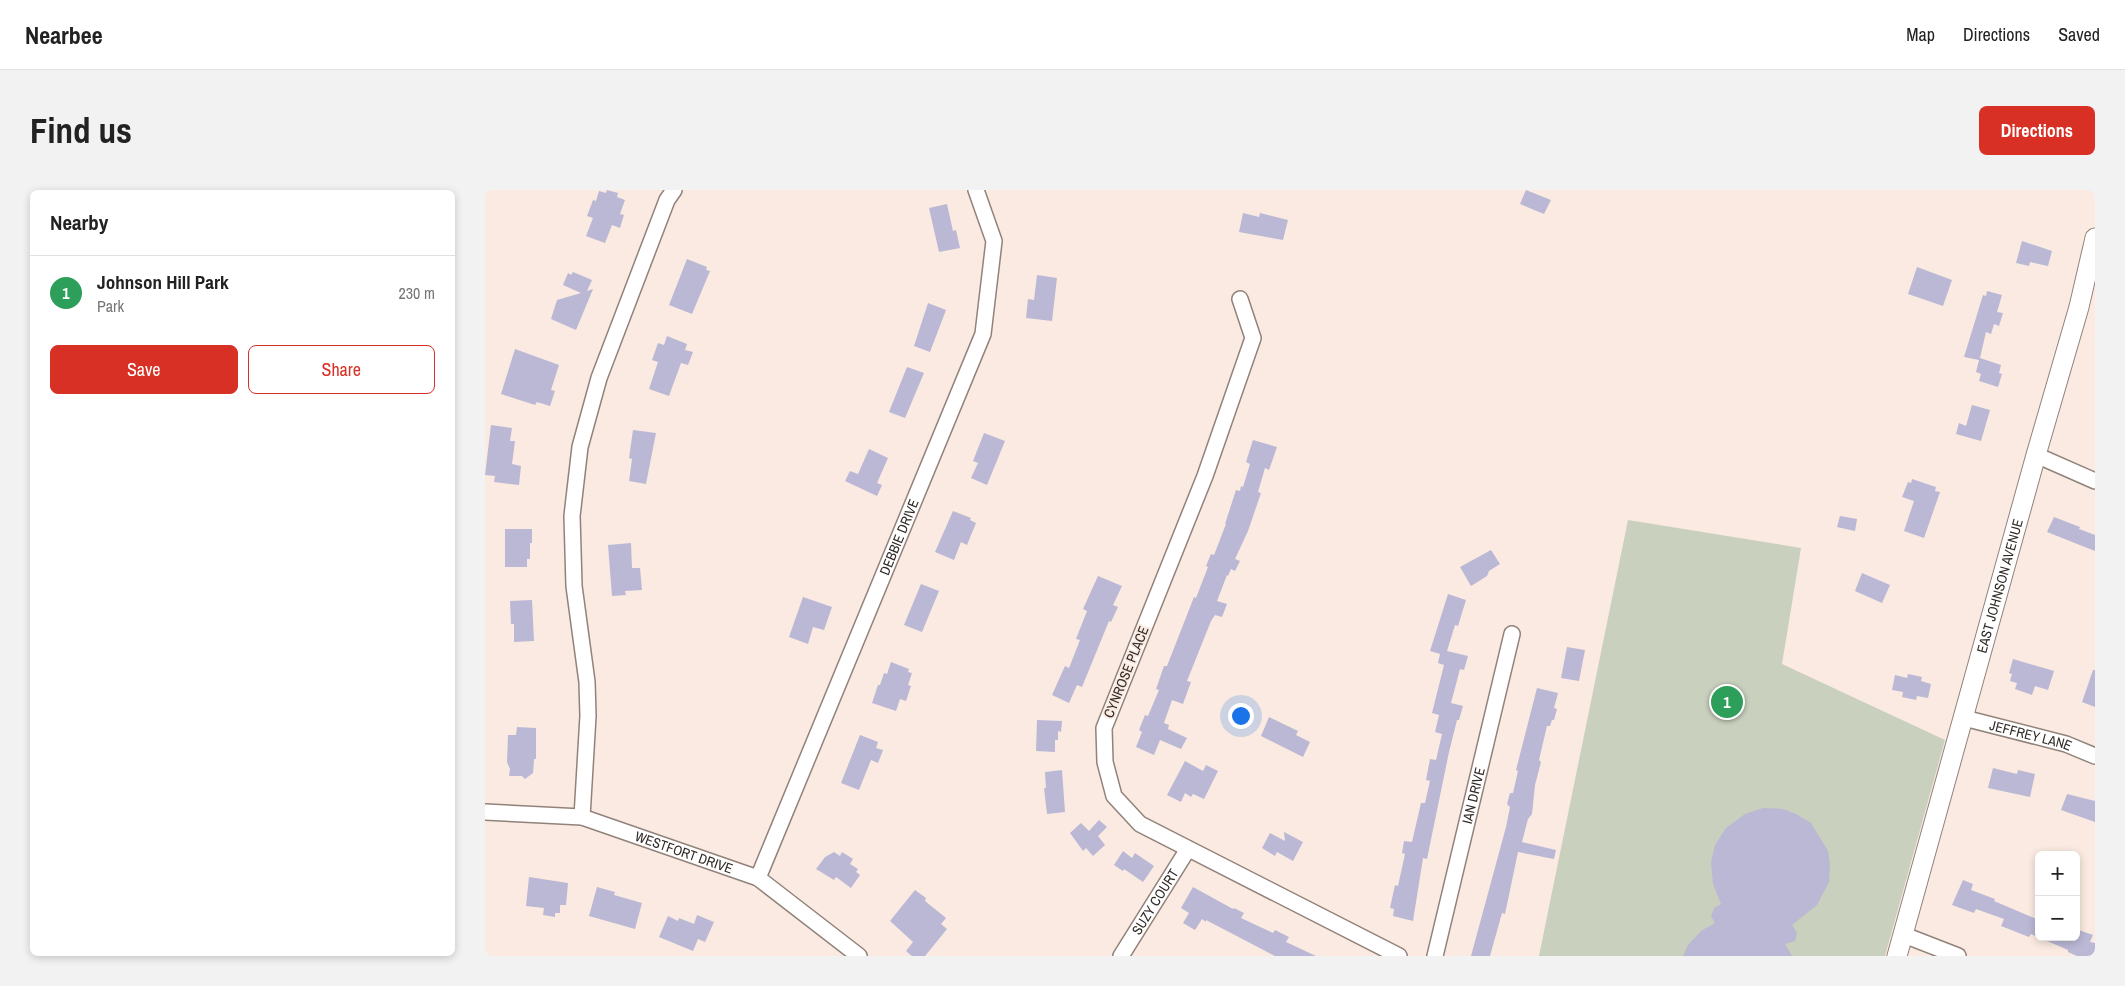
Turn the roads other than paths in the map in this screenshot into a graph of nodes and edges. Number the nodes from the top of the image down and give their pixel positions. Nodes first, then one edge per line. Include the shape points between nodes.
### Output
1 (675, 190) edge
2 (976, 190) edge
3 (2095, 238) edge
4 (1240, 299) dead end
5 (2036, 455) junction
6 (2095, 481) edge
7 (1512, 634) dead end
8 (1964, 718) junction
9 (2095, 756) edge
10 (485, 812) edge
11 (582, 817) junction
12 (1188, 848) junction
13 (758, 878) junction
14 (1903, 934) junction
15 (859, 956) edge
16 (1121, 956) edge
17 (1399, 956) edge
18 (1435, 956) edge
19 (1897, 956) edge
20 (1958, 956) edge

1 - 11 street via 667,200 599,378 580,447 572,516 574,586 587,682
2 - 13 street, DEBBIE DRIVE via 994,241 983,334
3 - 5 street, EAST JOHNSON AVENUE
4 - 12 street, CYNROSE PLACE via 1253,338 1205,476 1104,728 1105,762 1114,796 1140,824
5 - 6 street
5 - 8 street, EAST JOHNSON AVENUE
7 - 18 street, IAN DRIVE
8 - 9 street, JEFFREY LANE via 2066,744
8 - 14 street, EAST JOHNSON AVENUE
10 - 11 street, WESTFORT DRIVE
11 - 13 street, WESTFORT DRIVE
12 - 16 street, SUZY COURT
12 - 17 street, CYNROSE PLACE
13 - 15 street, WESTFORT DRIVE
14 - 19 street, EAST JOHNSON AVENUE
14 - 20 street

